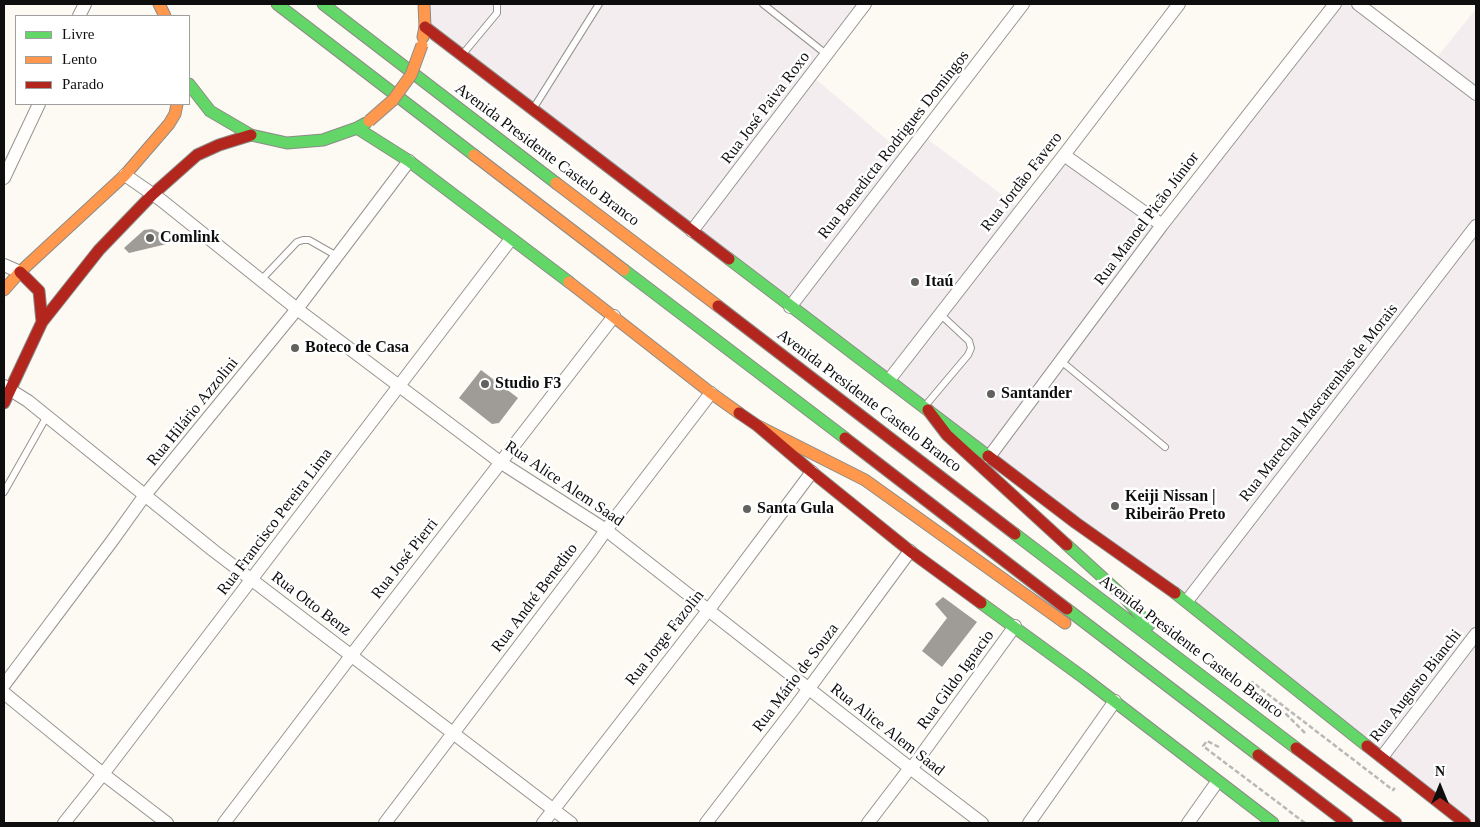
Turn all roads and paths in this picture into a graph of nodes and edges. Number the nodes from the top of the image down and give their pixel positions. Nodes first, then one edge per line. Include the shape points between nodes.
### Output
1 (159, 4) edge
2 (277, 4) edge
3 (323, 4) edge
4 (424, 4) edge
5 (497, 4) edge
6 (599, 4) edge
7 (763, 4) edge
8 (865, 4) edge
9 (1023, 4) edge
10 (1179, 4) edge
11 (1335, 4) edge
12 (1358, 4) edge
13 (165, 15) edge
14 (425, 27) junction
15 (826, 54) junction
16 (462, 55) junction
17 (190, 85) edge
18 (1476, 94) edge
19 (39, 105) edge
20 (178, 105) edge
21 (533, 110) junction
22 (357, 128) junction
23 (251, 135) junction
24 (1064, 155) junction
25 (409, 161) junction
26 (125, 175) junction
27 (4, 178) edge
28 (152, 195) junction
29 (1162, 225) junction
30 (1476, 226) edge
31 (692, 231) junction
32 (511, 239) junction
33 (338, 256) junction
34 (4, 265) edge
35 (20, 272) junction
36 (261, 280) junction
37 (4, 290) edge
38 (790, 307) junction
39 (297, 309) junction
40 (940, 314) junction
41 (614, 316) junction
42 (42, 322) junction
43 (1060, 361) junction
44 (889, 380) junction
45 (399, 386) junction
46 (7, 388) edge
47 (712, 393) junction
48 (4, 403) edge
49 (926, 409) junction
50 (47, 416) junction
51 (758, 426) junction
52 (1165, 447) dead end
53 (988, 457) junction
54 (500, 462) junction
55 (812, 472) junction
56 (4, 492) edge
57 (145, 495) junction
58 (606, 530) junction
59 (910, 551) junction
60 (251, 580) junction
61 (1187, 601) junction
62 (707, 610) junction
63 (1015, 626) junction
64 (1476, 634) edge
65 (351, 656) junction
66 (1186, 665) junction
67 (4, 685) edge
68 (808, 688) junction
69 (4, 693) edge
70 (1114, 701) junction
71 (1194, 706) junction
72 (1286, 714) dead end
73 (453, 733) junction
74 (1382, 757) junction
75 (910, 768) junction
76 (103, 774) junction
77 (1404, 775) junction
78 (1217, 782) junction
79 (553, 810) junction
80 (64, 823) edge
81 (167, 823) edge
82 (224, 823) edge
83 (385, 823) edge
84 (543, 823) edge
85 (571, 823) edge
86 (706, 823) edge
87 (868, 823) edge
88 (982, 823) edge
89 (1028, 823) edge
90 (1188, 823) edge
91 (1273, 823) edge
92 (1347, 823) edge
93 (1396, 823) edge
94 (1465, 823) edge

1 - 13 main road
2 - 71 main road
3 - 66 main road, Avenida Presidente Castelo Branco
4 - 14 main road
5 - 16 lane via 497,13
6 - 21 lane
7 - 15 lane
8 - 15 street, Rua José Paiva Roxo
9 - 38 street, Rua Benedicta Rodrigues Domingos
10 - 24 street, Rua Jordão Favero
11 - 29 street, Rua Manoel Picão Júnior
12 - 18 street
14 - 16 main road, Avenida Presidente Castelo Branco
14 - 22 main road, bridge via 411,75 393,100
15 - 31 street, Rua José Paiva Roxo
16 - 21 main road, Avenida Presidente Castelo Branco
17 - 23 main road via 210,111
19 - 27 street
20 - 26 main road via 168,124
21 - 31 main road, Avenida Presidente Castelo Branco
22 - 23 main road via 323,140 286,143
22 - 25 main road
23 - 28 main road via 197,156
24 - 29 street
24 - 40 street, Rua Jordão Favero
25 - 32 main road
25 - 33 street, Rua Hilário Azzolini
26 - 28 street, Rua Alice Alem Saad
26 - 35 main road
28 - 36 street, Rua Alice Alem Saad
28 - 42 main road via 98,250
29 - 43 street, Rua Manoel Picão Júnior
30 - 61 street, Rua Marechal Mascarenhas de Morais
31 - 38 main road, Avenida Presidente Castelo Branco
32 - 41 main road
32 - 45 street, Rua Francisco Pereira Lima
33 - 36 lane via 303,240 297,242
33 - 39 street, Rua Hilário Azzolini
34 - 35 street
35 - 37 main road
35 - 42 main road via 38,291
36 - 39 street, Rua Alice Alem Saad
38 - 44 main road, Avenida Presidente Castelo Branco
39 - 45 street, Rua Alice Alem Saad
39 - 57 street, Rua Hilário Azzolini
40 - 44 street, Rua Jordão Favero
40 - 49 lane via 969,341 971,348
41 - 47 main road
41 - 54 street, Rua José Pierri
42 - 46 main road
43 - 52 lane
43 - 53 street, Rua Manoel Picão Júnior
44 - 49 main road, Avenida Presidente Castelo Branco
45 - 54 street, Rua Alice Alem Saad
45 - 60 street, Rua Francisco Pereira Lima
46 - 48 main road
46 - 50 street, Rua Otto Benz
47 - 51 main road
47 - 58 street, Rua André Benedito
49 - 53 main road, Avenida Presidente Castelo Branco
49 - 66 main road via 947,435 1123,596
50 - 56 lane
50 - 57 street, Rua Otto Benz
51 - 55 main road
51 - 71 main road via 865,480 1075,630
53 - 61 main road, Avenida Presidente Castelo Branco
54 - 58 street, Rua Alice Alem Saad
54 - 65 street, Rua José Pierri
55 - 59 main road
55 - 62 street, Rua Jorge Fazolin
57 - 60 street, Rua Otto Benz
57 - 67 street, Rua Hilário Azzolini
58 - 62 street, Rua Alice Alem Saad
58 - 73 street, Rua André Benedito
59 - 63 main road
59 - 68 street, Rua Mário de Souza
60 - 65 street, Rua Otto Benz
60 - 76 street, Rua Francisco Pereira Lima
61 - 74 main road, Avenida Presidente Castelo Branco
62 - 68 street, Rua Alice Alem Saad
62 - 79 street, Rua Jorge Fazolin
63 - 70 main road
63 - 75 street, Rua Gildo Ignacio
64 - 74 street, Rua Augusto Bianchi
65 - 73 street, Rua Otto Benz
65 - 82 street, Rua José Pierri
66 - 93 main road, Avenida Presidente Castelo Branco
68 - 75 street, Rua Alice Alem Saad
68 - 86 street, Rua Mário de Souza
69 - 76 street
70 - 78 main road
70 - 89 street
71 - 92 main road
72 - 77 path via 1248,686 1252,682 1393,790
73 - 79 street, Rua Otto Benz
73 - 83 street, Rua André Benedito
74 - 77 main road, Avenida Presidente Castelo Branco
75 - 87 street, Rua Gildo Ignacio
75 - 88 street, Rua Alice Alem Saad
76 - 80 street, Rua Francisco Pereira Lima
76 - 81 street
77 - 94 main road, Avenida Presidente Castelo Branco
78 - 90 street
78 - 91 main road
79 - 84 street, Rua Jorge Fazolin
79 - 85 street, Rua Otto Benz

